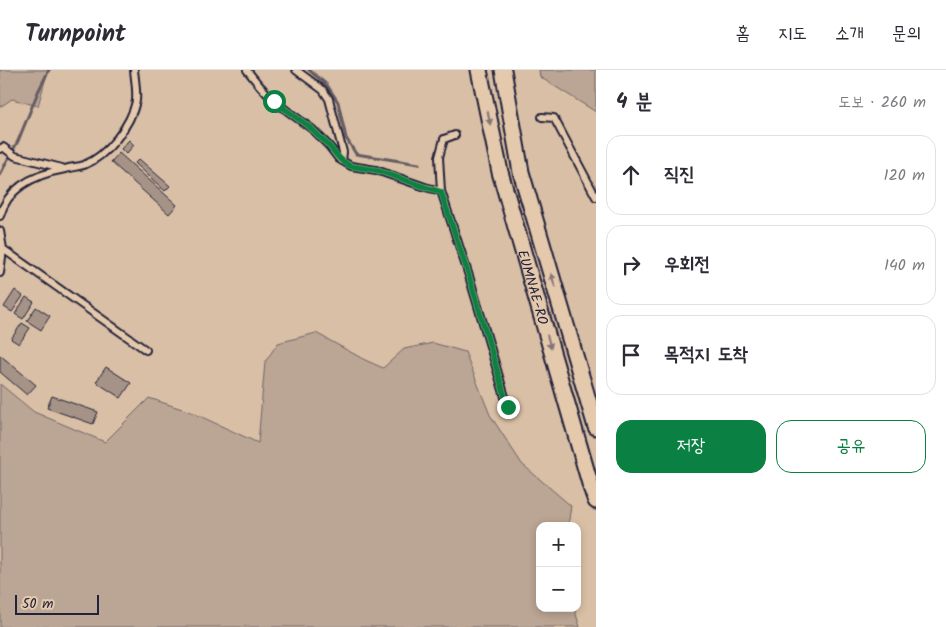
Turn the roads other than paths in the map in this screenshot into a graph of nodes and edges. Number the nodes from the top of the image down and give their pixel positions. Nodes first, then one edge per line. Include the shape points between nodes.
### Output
1 (134, 70) edge
2 (247, 70) edge
3 (296, 70) edge
4 (480, 70) edge
5 (503, 70) edge
6 (542, 117) dead end
7 (455, 135) dead end
8 (2, 148) edge
9 (342, 161) junction
10 (64, 169) junction
11 (441, 192) junction
12 (596, 197) edge
13 (0, 216) edge
14 (0, 231) edge
15 (3, 249) junction
16 (0, 273) edge
17 (146, 350) dead end
18 (508, 407) dead end
19 (596, 427) edge
20 (596, 501) edge

1 - 10 lane via 134,108 114,142 95,160
2 - 9 lane via 274,101 312,129
3 - 9 lane via 329,98 343,152
4 -> 20 street, EUMNAE-RO via 500,172
19 -> 5 street, EUMNAE-RO via 522,172
6 - 12 lane via 554,118
7 - 11 lane via 444,139 438,157
8 - 10 lane via 14,156
9 - 11 lane
10 - 13 lane via 42,174 17,188 2,207
11 - 18 lane
14 - 15 lane
15 - 16 lane
15 - 17 lane

